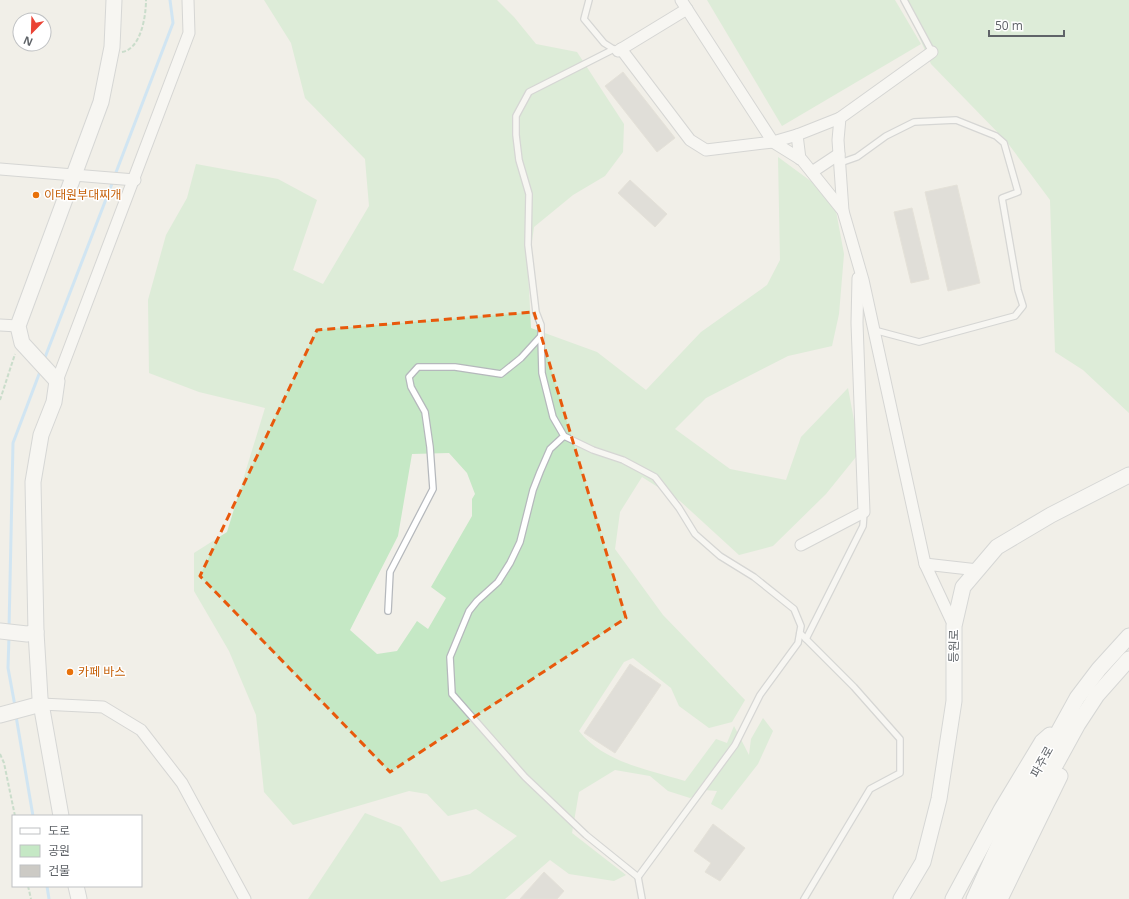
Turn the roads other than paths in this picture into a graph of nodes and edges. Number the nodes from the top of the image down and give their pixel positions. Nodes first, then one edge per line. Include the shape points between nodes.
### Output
1 (114, 0) edge
2 (188, 0) edge
3 (589, 0) edge
4 (904, 0) edge
5 (684, 4) edge
6 (618, 50) junction
7 (932, 52) joint
8 (840, 118) junction
9 (797, 135) junction
10 (773, 142) junction
11 (839, 158) junction
12 (800, 159) junction
13 (0, 169) edge
14 (812, 172) junction
15 (80, 175) junction
16 (135, 180) junction
17 (843, 211) junction
18 (858, 264) junction
19 (0, 325) edge
20 (18, 326) junction
21 (874, 330) junction
22 (540, 336) junction
23 (57, 381) junction
24 (564, 436) junction
25 (1129, 475) edge
26 (864, 512) junction
27 (801, 545) dead end
28 (925, 564) junction
29 (978, 570) junction
30 (388, 610) dead end
31 (954, 626) junction
32 (0, 631) edge
33 (32, 633) junction
34 (800, 633) junction
35 (1128, 637) edge
36 (806, 639) junction
37 (1129, 659) edge
38 (37, 706) junction
39 (0, 714) edge
40 (1078, 724) junction
41 (1063, 725) junction
42 (61, 815) edge
43 (638, 877) junction
44 (76, 887) edge
45 (79, 899) edge
46 (244, 899) edge
47 (642, 899) edge
48 (804, 899) edge
49 (901, 899) edge
50 (953, 899) edge
51 (974, 899) edge
52 (987, 899) edge
53 (1000, 899) edge

1 - 15 street via 112,47 101,102
2 - 16 street via 189,33
3 - 6 lane via 584,19 604,43
4 - 7 lane
5 - 6 street
5 - 10 street
6 - 10 street via 690,140 706,150
6 - 22 lane via 529,92 516,116 519,160 529,194 528,245 536,312 541,325
7 - 8 street
8 - 9 street
8 - 11 street
9 - 10 street
9 - 12 street
10 - 12 street
11 - 14 street
11 - 17 street
11 - 21 lane via 857,157 886,136 914,122 956,120 996,136 1004,143 1018,192 1002,198 1023,306 1015,316 919,342
12 - 14 street
13 - 15 street
14 - 17 street
15 - 16 street
15 - 20 street
16 - 23 street
17 - 18 street
18 - 21 street
18 - 26 street via 857,323
19 - 20 street
20 - 23 street via 22,343
21 - 28 street
22 - 24 lane via 542,373 553,417
22 - 30 lane via 521,358 501,374 456,367 418,367 408,377 425,412 433,490 390,572
23 - 33 street via 54,402 42,435 33,482
24 - 34 lane via 593,450 623,460 655,477 695,534 720,556 754,577 794,609 802,626
24 - 43 lane via 550,449 540,472 520,542 510,563 498,582 476,601 469,611 450,657 452,694 525,777 586,835
25 - 29 street, 등원로 via 1051,515 997,547
26 - 27 street
26 - 36 lane via 864,526
28 - 29 street
28 - 31 street
29 - 31 street, 등원로 via 963,587
31 - 49 street, 등원로 via 954,701 939,799 923,862
32 - 33 street
33 - 38 street
34 - 36 lane
34 - 43 lane via 798,643 760,695 736,745
35 - 41 street, 파주로 via 1082,692
36 - 48 lane via 854,687 900,739 900,773 870,789
37 - 40 street, 파주로 via 1097,695
38 - 39 street
38 - 42 street
38 - 46 street via 103,707 141,730 182,783
40 - 52 street, 파주로 via 1024,822
40 - 53 street via 1064,768
41 - 50 street via 1042,742 1001,810
41 - 51 street, 파주로 via 1011,818
43 - 47 lane
44 - 45 street

